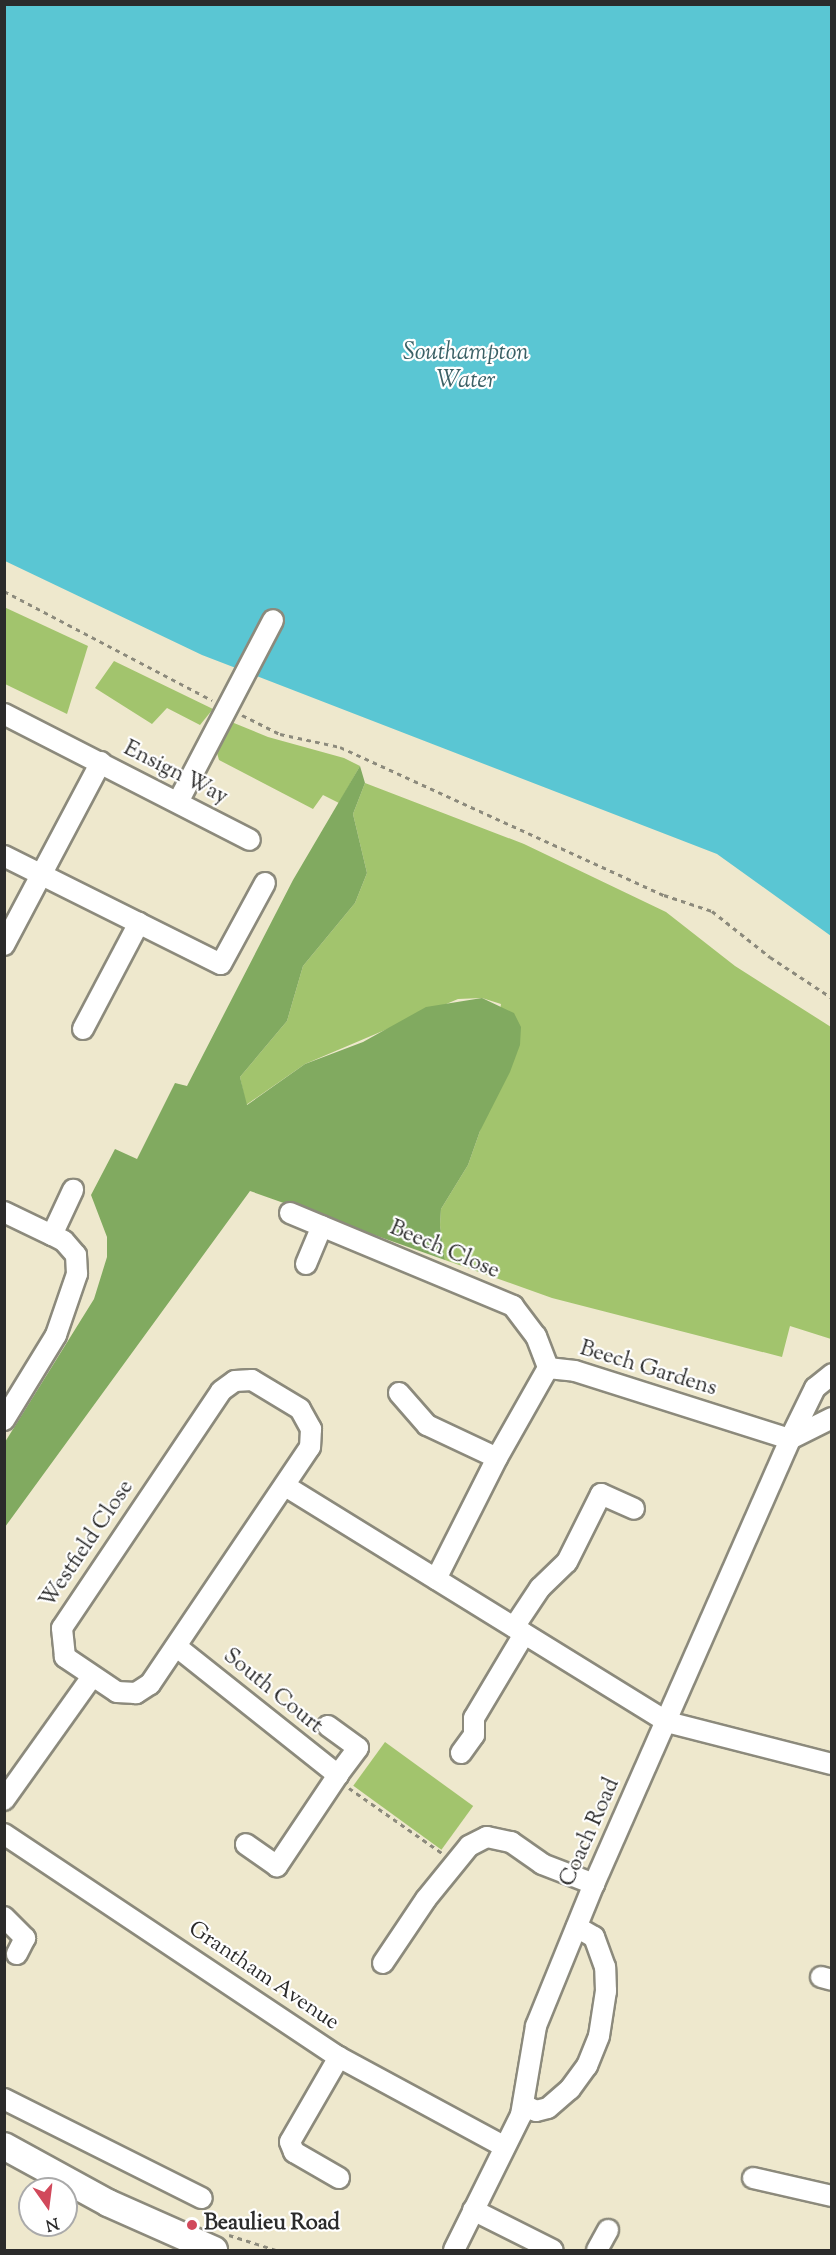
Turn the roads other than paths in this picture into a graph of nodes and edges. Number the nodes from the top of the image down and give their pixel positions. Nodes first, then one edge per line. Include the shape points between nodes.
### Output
1 (273, 620) dead end
2 (4, 714) edge
3 (101, 762) junction
4 (178, 802) junction
5 (250, 840) dead end
6 (4, 856) edge
7 (40, 874) junction
8 (265, 883) dead end
9 (139, 923) junction
10 (4, 945) edge
11 (83, 1029) dead end
12 (74, 1190) dead end
13 (4, 1212) edge
14 (290, 1213) dead end
15 (322, 1226) junction
16 (52, 1235) junction
17 (306, 1264) dead end
18 (548, 1368) junction
19 (831, 1374) edge
20 (399, 1393) dead end
21 (831, 1418) edge
22 (4, 1419) edge
23 (790, 1439) junction
24 (497, 1458) junction
25 (287, 1487) junction
26 (634, 1509) dead end
27 (436, 1579) junction
28 (519, 1630) junction
29 (177, 1647) junction
30 (91, 1678) junction
31 (667, 1722) junction
32 (328, 1726) dead end
33 (461, 1753) dead end
34 (831, 1764) edge
35 (337, 1777) junction
36 (4, 1800) edge
37 (4, 1834) edge
38 (246, 1844) dead end
39 (594, 1884) junction
40 (4, 1917) edge
41 (577, 1927) junction
42 (17, 1954) dead end
43 (384, 1963) dead end
44 (339, 2057) junction
45 (4, 2099) edge
46 (524, 2105) junction
47 (4, 2146) edge
48 (503, 2146) junction
49 (339, 2178) dead end
50 (753, 2178) dead end
51 (195, 2190) dead end
52 (831, 2196) edge
53 (473, 2210) junction
54 (608, 2230) dead end
55 (214, 2250) edge
56 (454, 2250) edge
57 (553, 2250) edge
58 (597, 2250) edge

1 - 4 street
2 - 3 street
3 - 4 street, Ensign Way
3 - 7 street, Ensign Way
4 - 5 street, Ensign Way
6 - 7 street
7 - 9 street
7 - 10 street, Ensign Way
8 - 9 street via 221,964
9 - 11 street
12 - 16 street
13 - 16 street
14 - 15 street, Beech Close
15 - 17 street
15 - 18 street, Beech Close via 513,1306 536,1336
16 - 22 street via 64,1241 76,1255 77,1274 56,1335
18 - 23 street, Beech Gardens via 575,1371
18 - 24 street, Beech Gardens
19 - 23 street, Coach Road via 816,1388
20 - 24 street via 427,1425
21 - 23 street
23 - 31 street, Coach Road
24 - 27 street, Beech Gardens
25 - 27 street
25 - 29 street, Westfield Close
25 - 30 street, Westfield Close via 310,1447 309,1422 300,1409 261,1384 245,1379 231,1383 221,1391 64,1622 64,1653
26 - 28 street via 601,1494 567,1562 540,1588
27 - 28 street
28 - 31 street
28 - 33 street via 474,1718 474,1735
29 - 30 street, Westfield Close via 150,1684 136,1693 117,1692
29 - 35 street, South Court
30 - 36 street
31 - 34 street
31 - 39 street, Coach Road
32 - 35 street, South Court via 358,1748
35 - 38 street, South Court via 277,1866
37 - 44 street, Grantham Avenue
39 - 41 street, Coach Road
39 - 43 street via 542,1864 511,1842 487,1838 469,1846
40 - 42 street via 25,1938
41 - 46 street, Coach Road via 536,2026
41 - 46 street via 594,1936 605,1967 606,1991 598,2036 587,2066 570,2089 548,2108 536,2111
44 - 48 street, Grantham Avenue
44 - 49 street via 290,2142 294,2152
45 - 51 street
46 - 48 street, Coach Road
47 - 55 main road via 108,2203
48 - 53 street, Coach Road
50 - 52 street
53 - 56 street, Coach Road
53 - 57 street
54 - 58 street

